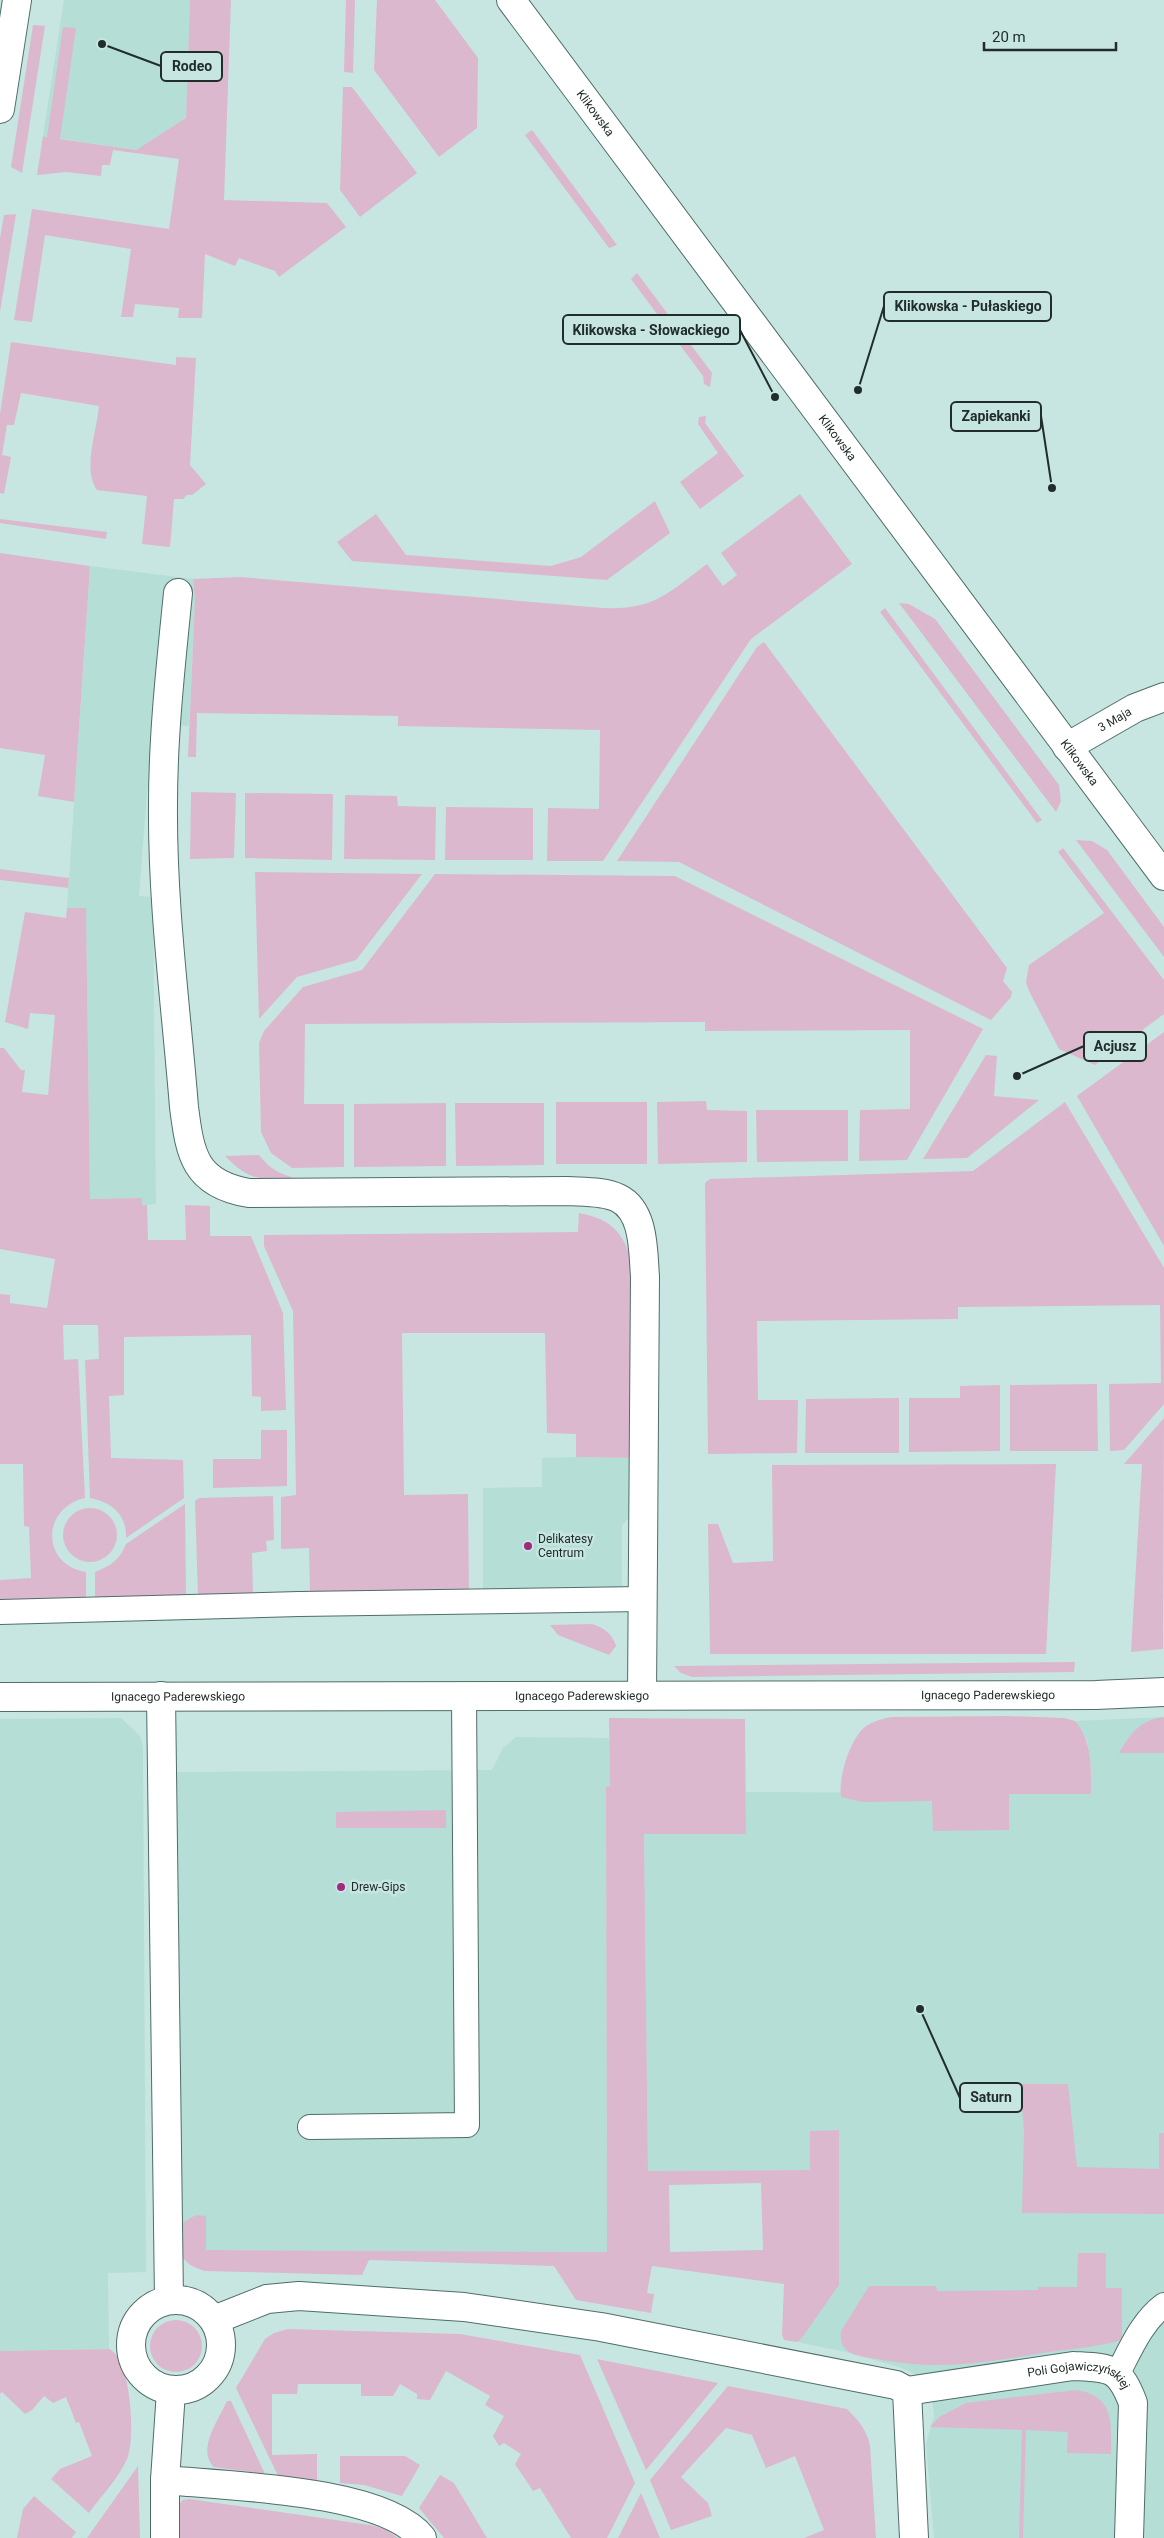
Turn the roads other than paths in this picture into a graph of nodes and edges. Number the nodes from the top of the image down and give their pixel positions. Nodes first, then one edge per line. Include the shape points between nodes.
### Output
1 (17, 0) edge
2 (511, 0) edge
3 (0, 109) edge
4 (178, 593) dead end
5 (1164, 697) edge
6 (1067, 746) junction
7 (1164, 876) edge
8 (642, 1599) junction
9 (0, 1612) edge
10 (1164, 1692) edge
11 (464, 1695) junction
12 (642, 1695) junction
13 (161, 1696) junction
14 (0, 1697) edge
15 (310, 2127) dead end
16 (169, 2300) junction
17 (1164, 2305) edge
18 (214, 2320) junction
19 (1118, 2373) junction
20 (171, 2390) junction
21 (907, 2391) junction
22 (165, 2480) junction
23 (165, 2538) edge
24 (422, 2538) edge
25 (914, 2538) edge
26 (1129, 2538) edge

1 - 3 street
2 - 6 street, Klikowska
4 - 8 street via 165,734 163,805 166,890 184,1107 194,1158 209,1177 227,1189 249,1193 568,1191 619,1198 631,1208 643,1242 645,1277
5 - 6 street, 3 Maja via 1135,708
6 - 7 street, Klikowska
8 - 9 lane
8 - 12 street
10 - 12 street, Ignacego Paderewskiego via 1096,1696
11 - 12 street, Ignacego Paderewskiego
11 - 13 street, Ignacego Paderewskiego
11 - 15 lane via 467,2125
13 - 14 street, Ignacego Paderewskiego
13 - 16 street
16 - 18 street via 194,2304
16 - 20 street via 155,2305 135,2325 131,2354 145,2378
17 - 19 lane via 1140,2332
18 - 20 street via 221,2348 214,2368 199,2384
18 - 21 street via 267,2299 299,2296 464,2307 600,2327 896,2385
19 - 21 street, Poli Gojawiczyńskiej via 1097,2367 1073,2366
19 - 26 street, Poli Gojawiczyńskiej via 1133,2403
20 - 22 street
21 - 25 street
22 - 23 street
22 - 24 street via 329,2497 376,2508 398,2518

